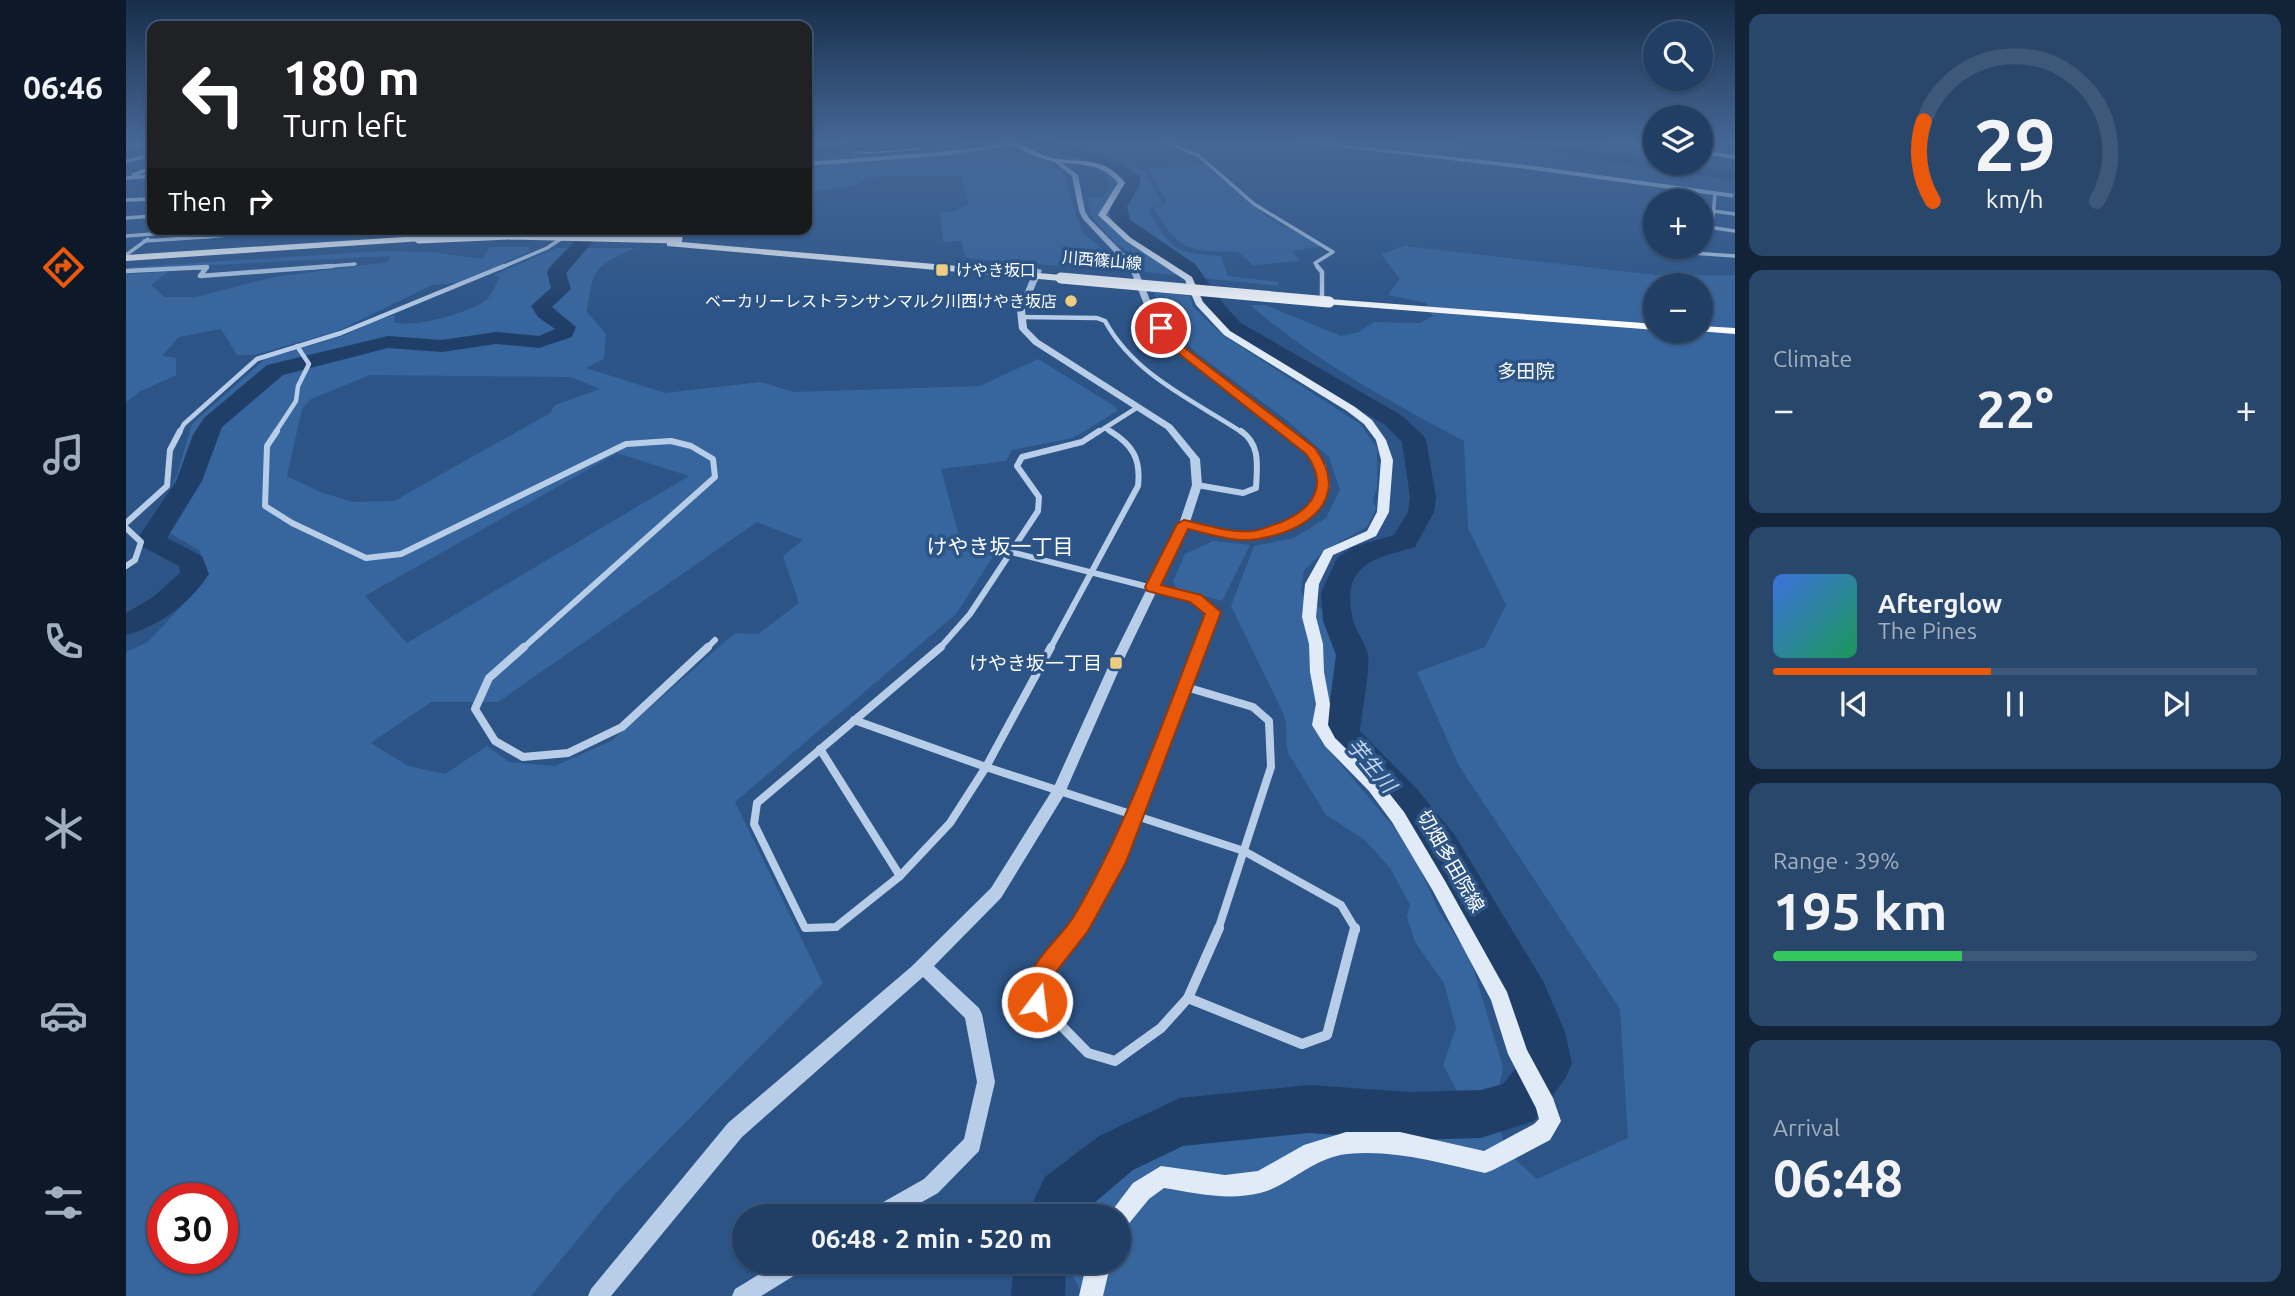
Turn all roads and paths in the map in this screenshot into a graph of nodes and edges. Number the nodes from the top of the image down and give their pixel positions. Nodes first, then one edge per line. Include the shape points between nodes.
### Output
1 (1080, 200) edge
2 (1112, 200) edge
3 (1250, 200) edge
4 (1714, 200) edge
5 (1713, 211) joint
6 (1735, 214) edge
7 (147, 216) edge
8 (126, 218) edge
9 (1713, 228) edge
10 (1735, 231) edge
11 (147, 234) edge
12 (152, 235) edge
13 (228, 235) edge
14 (567, 235) edge
15 (126, 236) edge
16 (206, 237) joint
17 (145, 241) junction
18 (1713, 255) edge
19 (1735, 256) edge
20 (126, 259) edge
21 (355, 264) dead end
22 (126, 271) edge
23 (1037, 273) junction
24 (1327, 298) junction
25 (1020, 317) junction
26 (1643, 323) edge
27 (1713, 324) edge
28 (1735, 325) edge
29 (1713, 330) edge
30 (1735, 331) edge
31 (298, 348) junction
32 (1138, 407) junction
33 (1105, 428) junction
34 (1197, 485) junction
35 (1184, 524) junction
36 (126, 526) edge
37 (1011, 552) junction
38 (126, 566) edge
39 (1090, 571) junction
40 (1152, 587) junction
41 (715, 640) dead end
42 (1186, 687) junction
43 (854, 720) junction
44 (820, 749) junction
45 (986, 767) junction
46 (1059, 791) junction
47 (1136, 816) junction
48 (1244, 851) junction
49 (900, 876) junction
50 (923, 966) junction
51 (1188, 998) junction
52 (899, 1204) edge
53 (1130, 1204) edge
54 (779, 1274) edge
55 (1096, 1274) edge
56 (598, 1296) edge
57 (743, 1296) edge
58 (1091, 1296) edge

1 - 35 street via 1096,233 1133,268 1151,312 1177,346 1295,436 1321,465 1325,486 1316,506 1300,520 1257,535 1232,535
2 - 53 main road, 切畑多田院線 via 1103,209 1107,222 1189,279 1199,303 1227,333 1351,408 1381,440 1387,460 1383,512 1372,533 1328,552 1311,584 1309,617 1323,704 1320,725 1398,817 1500,998 1518,1054 1550,1121 1542,1132 1485,1162 1400,1143 1346,1143 1312,1153 1260,1182 1225,1186 1161,1177
3 - 24 street via 1333,253 1315,263 1322,272
4 - 5 street
5 - 6 street
7 - 8 street
9 - 10 street
11 - 15 street
12 - 17 street
13 - 16 street
14 - 31 street via 547,248
16 - 17 street
17 - 20 street
18 - 19 street
20 - 23 main road, 川西篠山線, bridge via 417,242 674,242
21 - 22 street via 200,276 207,267
23 - 24 main road, 川西篠山線, bridge
23 - 25 street
24 - 26 main road, 川西篠山線
25 - 32 street via 1023,329 1036,342
25 - 34 street via 1105,321 1122,351 1141,368 1248,436 1258,454 1256,488 1243,493
27 - 28 main road
29 - 30 main road
31 - 36 street via 257,359 184,424 170,450 167,486
31 - 41 street via 309,364 296,401 267,446 265,506 366,558 401,554 626,444 658,439 690,443 713,458 715,477 489,678 475,709 495,741 523,757 568,753 622,727
32 - 33 street
32 - 34 street via 1180,438 1195,458
33 - 37 street via 1082,442 1021,457 1017,466 1039,497 1038,511
33 - 39 street via 1136,451 1141,468 1138,486
34 - 35 street
35 - 40 street
36 - 38 street via 141,542 135,560
37 - 39 street
37 - 43 street via 971,614 935,653
39 - 40 street
39 - 45 street
40 - 42 street via 1195,599 1213,612
40 - 46 street
42 - 47 street
42 - 48 street via 1253,707 1269,721 1271,767
43 - 44 street
43 - 45 street
44 - 49 street
44 - 49 street via 757,803 754,824 805,928 836,927
45 - 46 street
45 - 49 street via 950,823
46 - 47 street
46 - 50 street via 996,893
47 - 48 street
47 - 51 street via 1080,925 1038,978 1037,1002 1088,1053 1115,1061 1161,1028
48 - 51 street via 1226,912
48 - 51 street via 1341,905 1356,929 1327,1035 1302,1044
50 - 52 street via 973,1014 986,1082 972,1144 931,1186
50 - 56 street via 735,1130
54 - 57 street
55 - 58 main road

